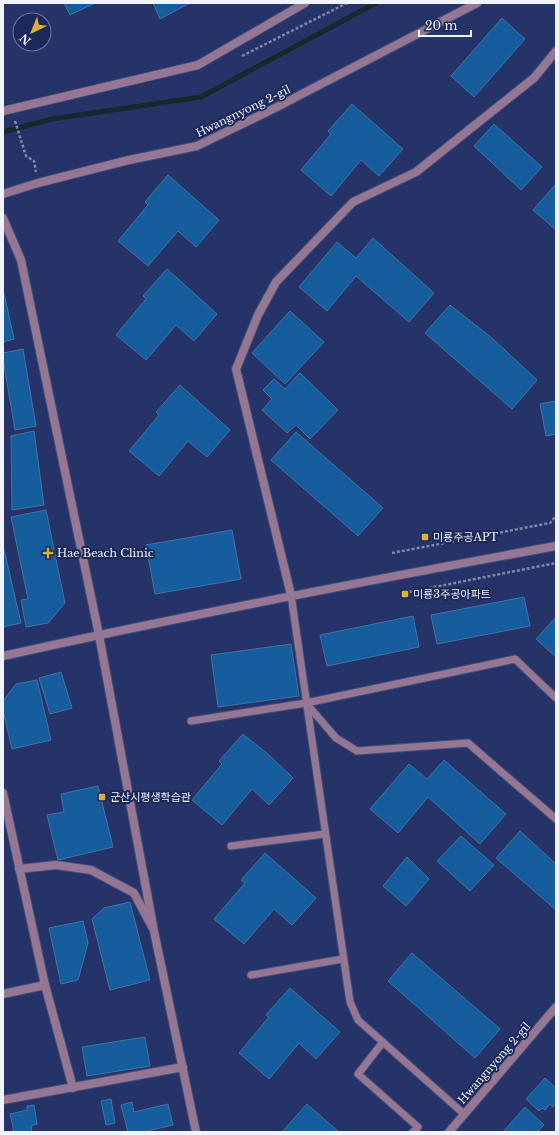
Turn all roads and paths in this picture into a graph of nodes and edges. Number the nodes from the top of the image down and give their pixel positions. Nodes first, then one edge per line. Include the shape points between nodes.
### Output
1 (305, 3) edge
2 (477, 3) edge
3 (556, 51) edge
4 (3, 111) edge
5 (14, 118) dead end
6 (34, 161) dead end
7 (3, 194) edge
8 (3, 218) edge
9 (556, 516) edge
10 (556, 546) edge
11 (392, 553) dead end
12 (556, 564) edge
13 (409, 592) dead end
14 (291, 595) junction
15 (99, 634) junction
16 (3, 656) edge
17 (556, 698) edge
18 (306, 703) junction
19 (191, 721) dead end
20 (3, 793) edge
21 (556, 819) edge
22 (325, 834) junction
23 (231, 846) dead end
24 (19, 869) junction
25 (154, 930) junction
26 (343, 959) junction
27 (251, 975) dead end
28 (45, 985) junction
29 (3, 994) edge
30 (556, 1007) edge
31 (383, 1042) junction
32 (183, 1067) junction
33 (73, 1088) junction
34 (3, 1100) edge
35 (464, 1114) junction
36 (196, 1132) edge
37 (413, 1132) edge
38 (449, 1132) edge

1 - 4 street via 198,65
2 - 7 street, Hwangnyong 2-gil via 278,107 197,146 129,160
3 - 14 street via 534,78 416,172 353,202 276,282 258,315 236,369
5 - 6 path via 26,156
8 - 15 street via 21,260
9 - 11 path via 550,523
10 - 14 street
12 - 13 path
14 - 15 street
14 - 18 lane
15 - 16 street
15 - 25 street
17 - 18 lane via 515,659
18 - 19 lane
18 - 21 lane via 336,738 358,752 468,742
18 - 22 lane
20 - 24 street
22 - 23 lane
22 - 26 lane
24 - 25 street via 56,865 91,870 134,893
24 - 28 street
25 - 32 street
26 - 27 lane
26 - 31 lane via 350,1002 358,1020
28 - 29 street
28 - 33 street
30 - 35 street, Hwangnyong 2-gil
31 - 35 lane
31 - 37 lane via 358,1074 418,1126
32 - 33 street
32 - 36 street
33 - 34 street
35 - 38 street, Hwangnyong 2-gil

